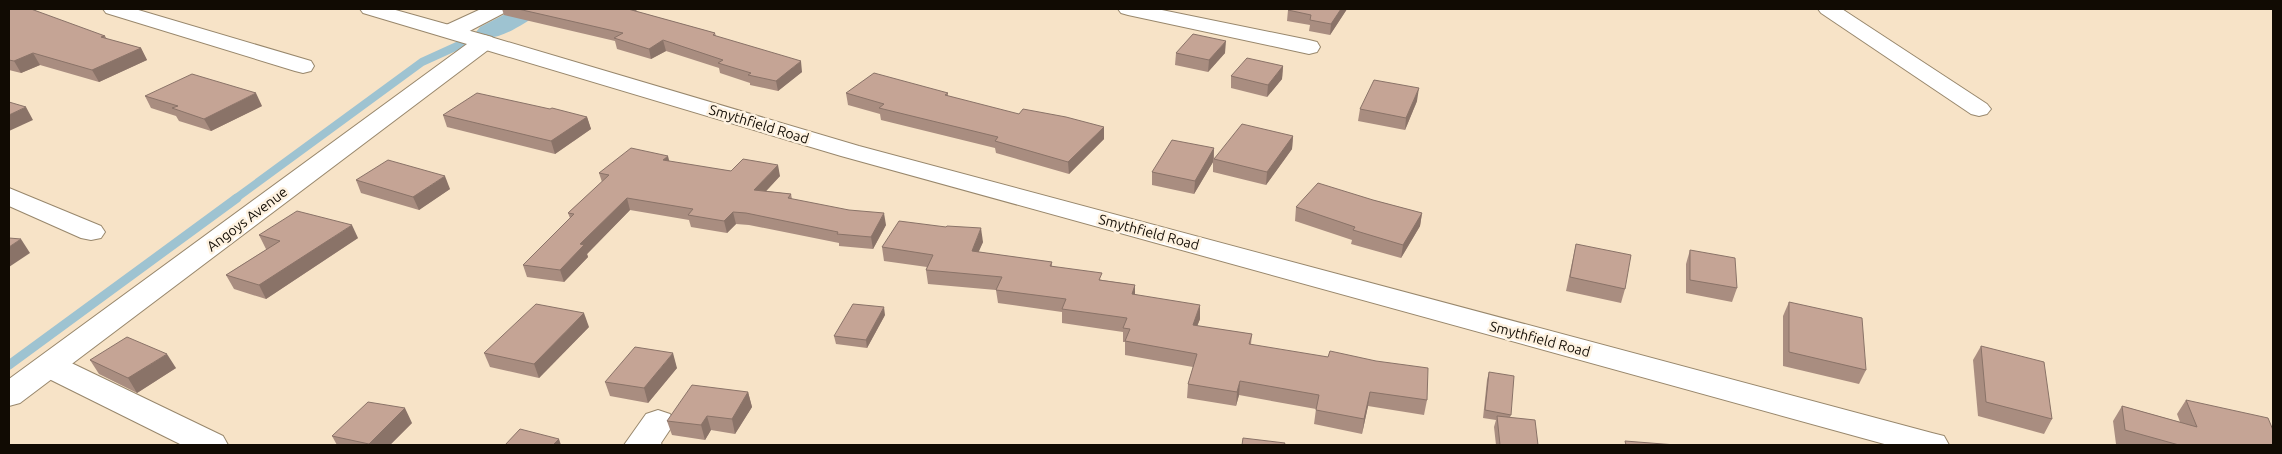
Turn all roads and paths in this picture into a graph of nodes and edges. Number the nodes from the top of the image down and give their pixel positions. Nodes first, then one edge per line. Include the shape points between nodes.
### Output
1 (113, 9) edge
2 (370, 9) edge
3 (497, 9) edge
4 (1128, 9) edge
5 (1828, 9) edge
6 (452, 31) junction
7 (484, 42) junction
8 (1309, 47) dead end
9 (303, 66) dead end
10 (1979, 109) dead end
11 (9, 196) edge
12 (92, 232) dead end
13 (50, 366) junction
14 (9, 395) edge
15 (211, 445) edge
16 (1932, 445) edge

1 - 9 street
2 - 6 street, Smythfield Road
3 - 6 street
4 - 8 street
5 - 10 street
6 - 7 street, Smythfield Road
7 - 13 street, Angoys Avenue
7 - 16 street, Smythfield Road via 850,151
11 - 12 street
13 - 14 street, Angoys Avenue
13 - 15 street

